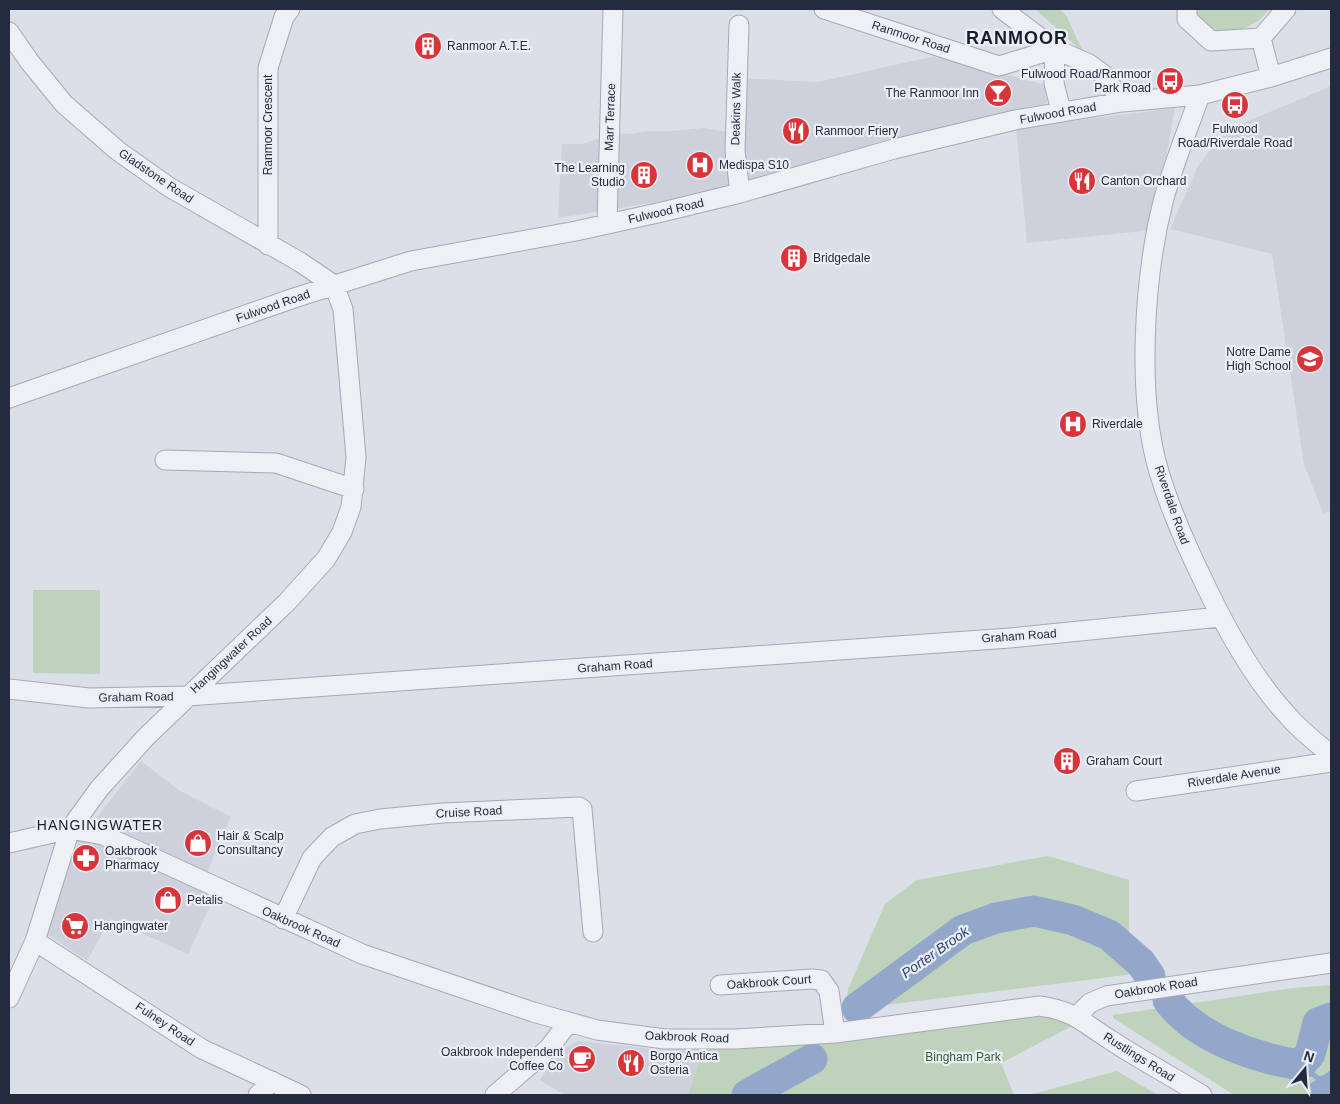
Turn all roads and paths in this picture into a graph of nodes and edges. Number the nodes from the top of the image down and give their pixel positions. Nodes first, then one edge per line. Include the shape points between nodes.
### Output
1 (290, 9) edge
2 (613, 9) edge
3 (824, 9) edge
4 (1002, 9) edge
5 (1187, 9) edge
6 (1286, 9) edge
7 (738, 25) dead end
8 (9, 32) edge
9 (1261, 38) junction
10 (1055, 49) junction
11 (1331, 58) edge
12 (1271, 77) junction
13 (1200, 95) junction
14 (1122, 102) junction
15 (1061, 111) junction
16 (740, 193) junction
17 (607, 224) junction
18 (268, 245) junction
19 (334, 285) junction
20 (9, 398) edge
21 (165, 460) dead end
22 (354, 489) junction
23 (1220, 617) junction
24 (9, 689) edge
25 (187, 696) junction
26 (1331, 755) edge
27 (1331, 762) edge
28 (1136, 791) dead end
29 (70, 830) junction
30 (9, 843) edge
31 (283, 919) junction
32 (593, 932) dead end
33 (35, 941) junction
34 (1331, 964) edge
35 (720, 985) dead end
36 (9, 998) edge
37 (1077, 1016) junction
38 (569, 1022) junction
39 (835, 1032) junction
40 (272, 1081) junction
41 (258, 1095) edge
42 (301, 1095) edge
43 (495, 1095) edge
44 (1202, 1095) edge

1 - 18 street, Ranmoor Crescent via 284,17 268,68
2 - 17 street, Marr Terrace
3 - 10 street, Ranmoor Road via 999,66
4 - 10 street
5 - 9 street via 1187,19 1211,41
6 - 9 street
7 - 16 street, Deakins Walk via 735,151
8 - 18 street, Gladstone Road via 64,104 118,151 169,187
9 - 12 street
10 - 14 street via 1089,64 1104,75
10 - 15 street via 1054,84
11 - 12 street, Fulwood Road
12 - 13 street, Fulwood Road
13 - 14 street, Fulwood Road
13 - 23 street, Riverdale Road via 1160,217 1147,315 1146,370 1158,470 1180,532
14 - 15 street, Fulwood Road
15 - 16 street, Fulwood Road via 894,149
16 - 17 street, Fulwood Road
17 - 19 street, Fulwood Road via 411,261
18 - 19 street, Gladstone Road
19 - 20 street, Fulwood Road
19 - 22 street, Hangingwater Road via 343,309 356,457
21 - 22 street via 276,463
22 - 25 street, Hangingwater Road via 342,532 326,559 287,602
23 - 25 street, Graham Road via 1010,638
23 - 26 street, Riverdale Road via 1289,717
24 - 25 street, Graham Road via 89,698
25 - 29 street, Hangingwater Road via 99,789
27 - 28 street, Riverdale Avenue
29 - 30 street
29 - 31 street, Oakbrook Road via 103,835
29 - 33 street, Hangingwater Road
31 - 32 street, Cruise Road via 312,858 332,837 355,824 443,813 579,806 582,809
31 - 38 street, Oakbrook Road via 371,957
33 - 36 street, Hangingwater Road
33 - 40 street, Fulney Road via 202,1049
34 - 37 street, Oakbrook Road via 1106,996 1090,1003
35 - 39 street, Oakbrook Court via 821,980 829,991
37 - 39 street, Oakbrook Road via 1058,1008 1040,1006
37 - 44 street, Rustlings Road via 1108,1039
38 - 39 street, Oakbrook Road via 597,1030 665,1039 735,1039
38 - 43 street via 548,1049
40 - 41 street
40 - 42 street, Fulney Road

